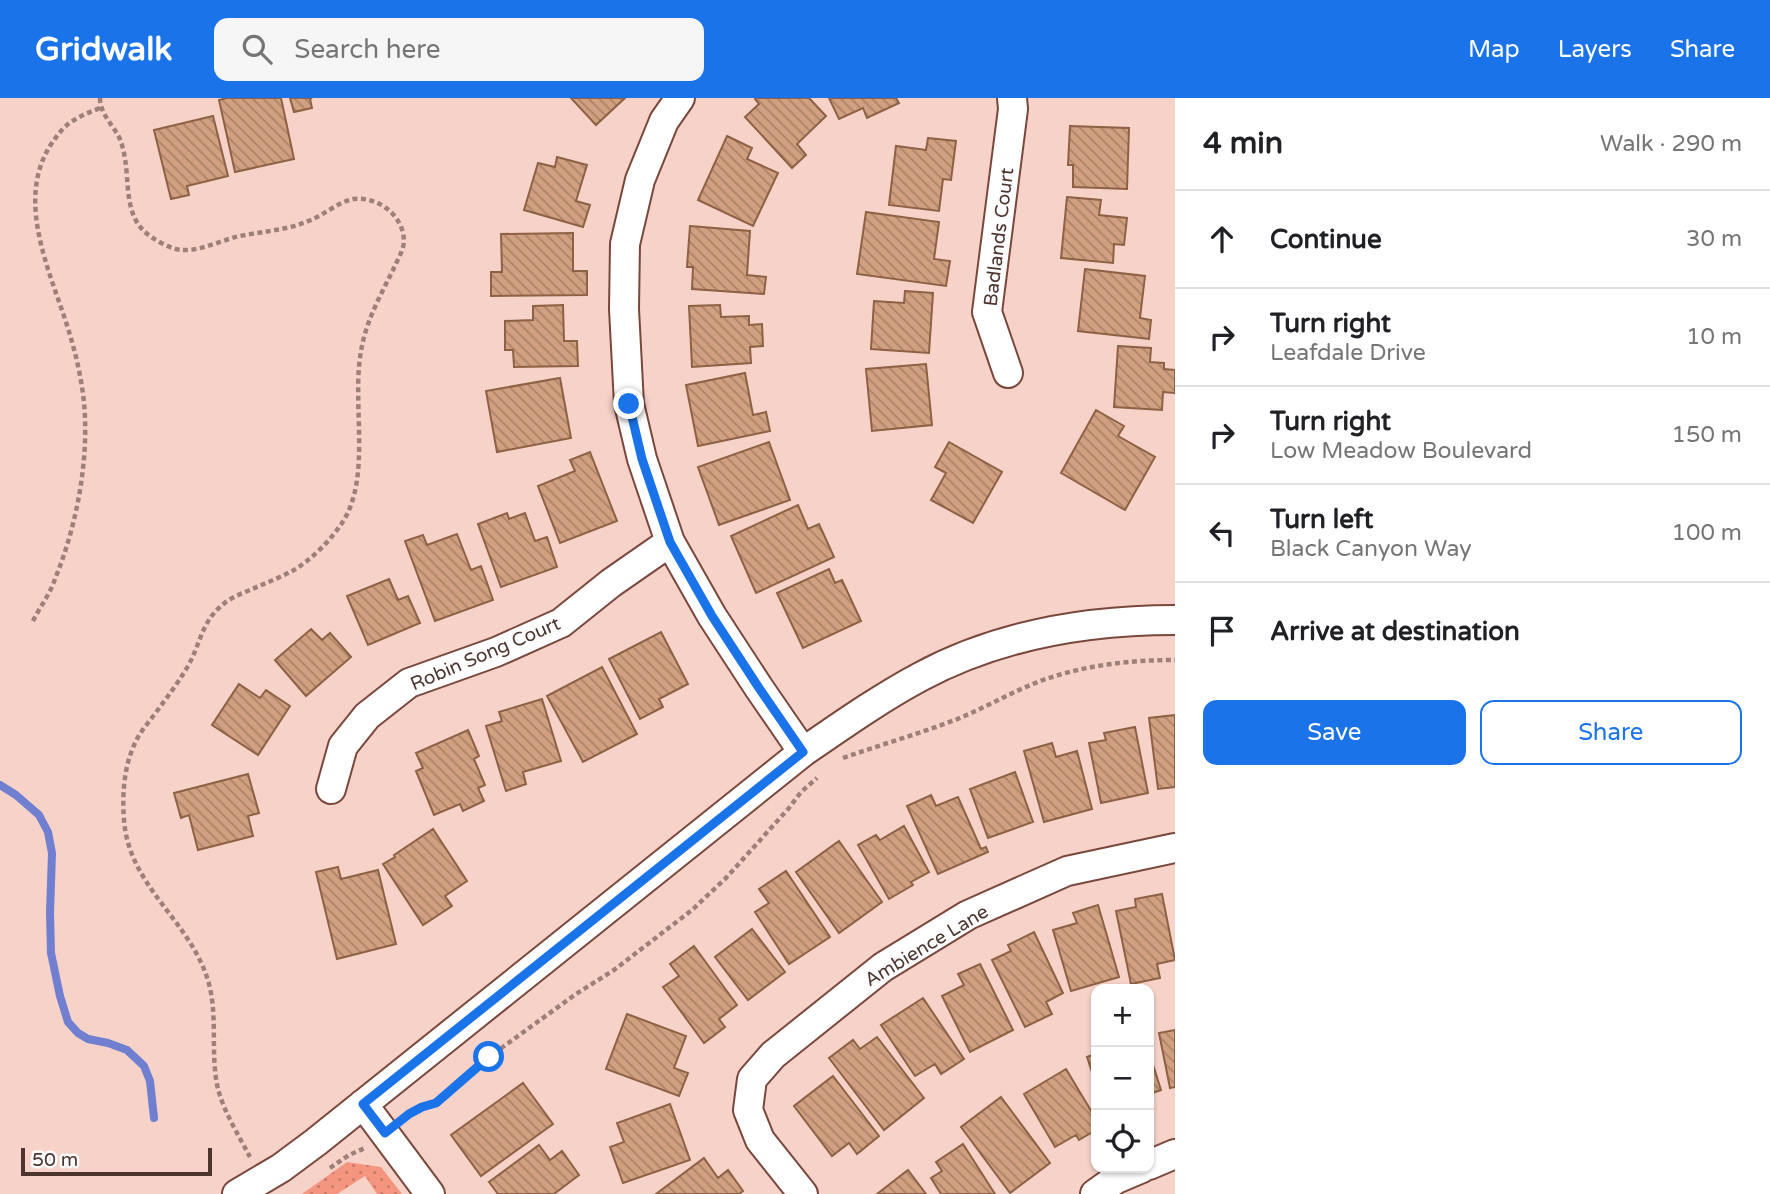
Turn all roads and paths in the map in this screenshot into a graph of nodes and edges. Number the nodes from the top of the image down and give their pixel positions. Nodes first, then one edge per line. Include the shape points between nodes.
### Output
1 (100, 98) edge
2 (680, 98) edge
3 (1012, 98) edge
4 (100, 108) junction
5 (1009, 373) dead end
6 (670, 542) junction
7 (1175, 620) edge
8 (33, 621) dead end
9 (1175, 660) edge
10 (803, 752) junction
11 (835, 764) dead end
12 (820, 775) dead end
13 (331, 789) dead end
14 (1175, 848) edge
15 (363, 1104) junction
16 (385, 1133) junction
17 (1175, 1154) edge
18 (1154, 1163) edge
19 (1130, 1173) edge
20 (320, 1174) dead end
21 (262, 1180) junction
22 (237, 1194) edge
23 (430, 1194) edge
24 (803, 1194) edge
25 (1094, 1194) edge

1 - 4 path
2 - 6 street via 664,121 639,180 625,244 629,404
3 - 5 street, Badlands Court via 987,312
4 - 8 path via 71,122 57,135 45,154 35,197 41,243 82,381 85,450 72,527 55,580
4 - 21 path via 122,142 133,214 142,230 179,251 289,228 349,200 369,199 385,206 402,230 404,246 362,344 359,456 354,496 343,522 317,553 294,570 222,605 205,624 193,656 138,737 127,763 123,801 126,842 144,880 200,961 213,1010 218,1089
6 - 10 street via 712,616
6 - 13 street, Robin Song Court via 561,623 409,683 367,716 343,746
7 - 10 street via 1089,624 978,651 871,705
9 - 11 path via 1110,664 1041,681
10 - 15 street
12 - 16 path via 692,910 489,1057 436,1103 409,1114
14 - 24 street, Ambience Lane via 1067,871 968,915 883,967 773,1055 752,1079 748,1110 760,1140
15 - 16 street
15 - 21 street
16 - 20 path
16 - 23 street
17 - 18 street
19 - 25 street
21 - 22 street

